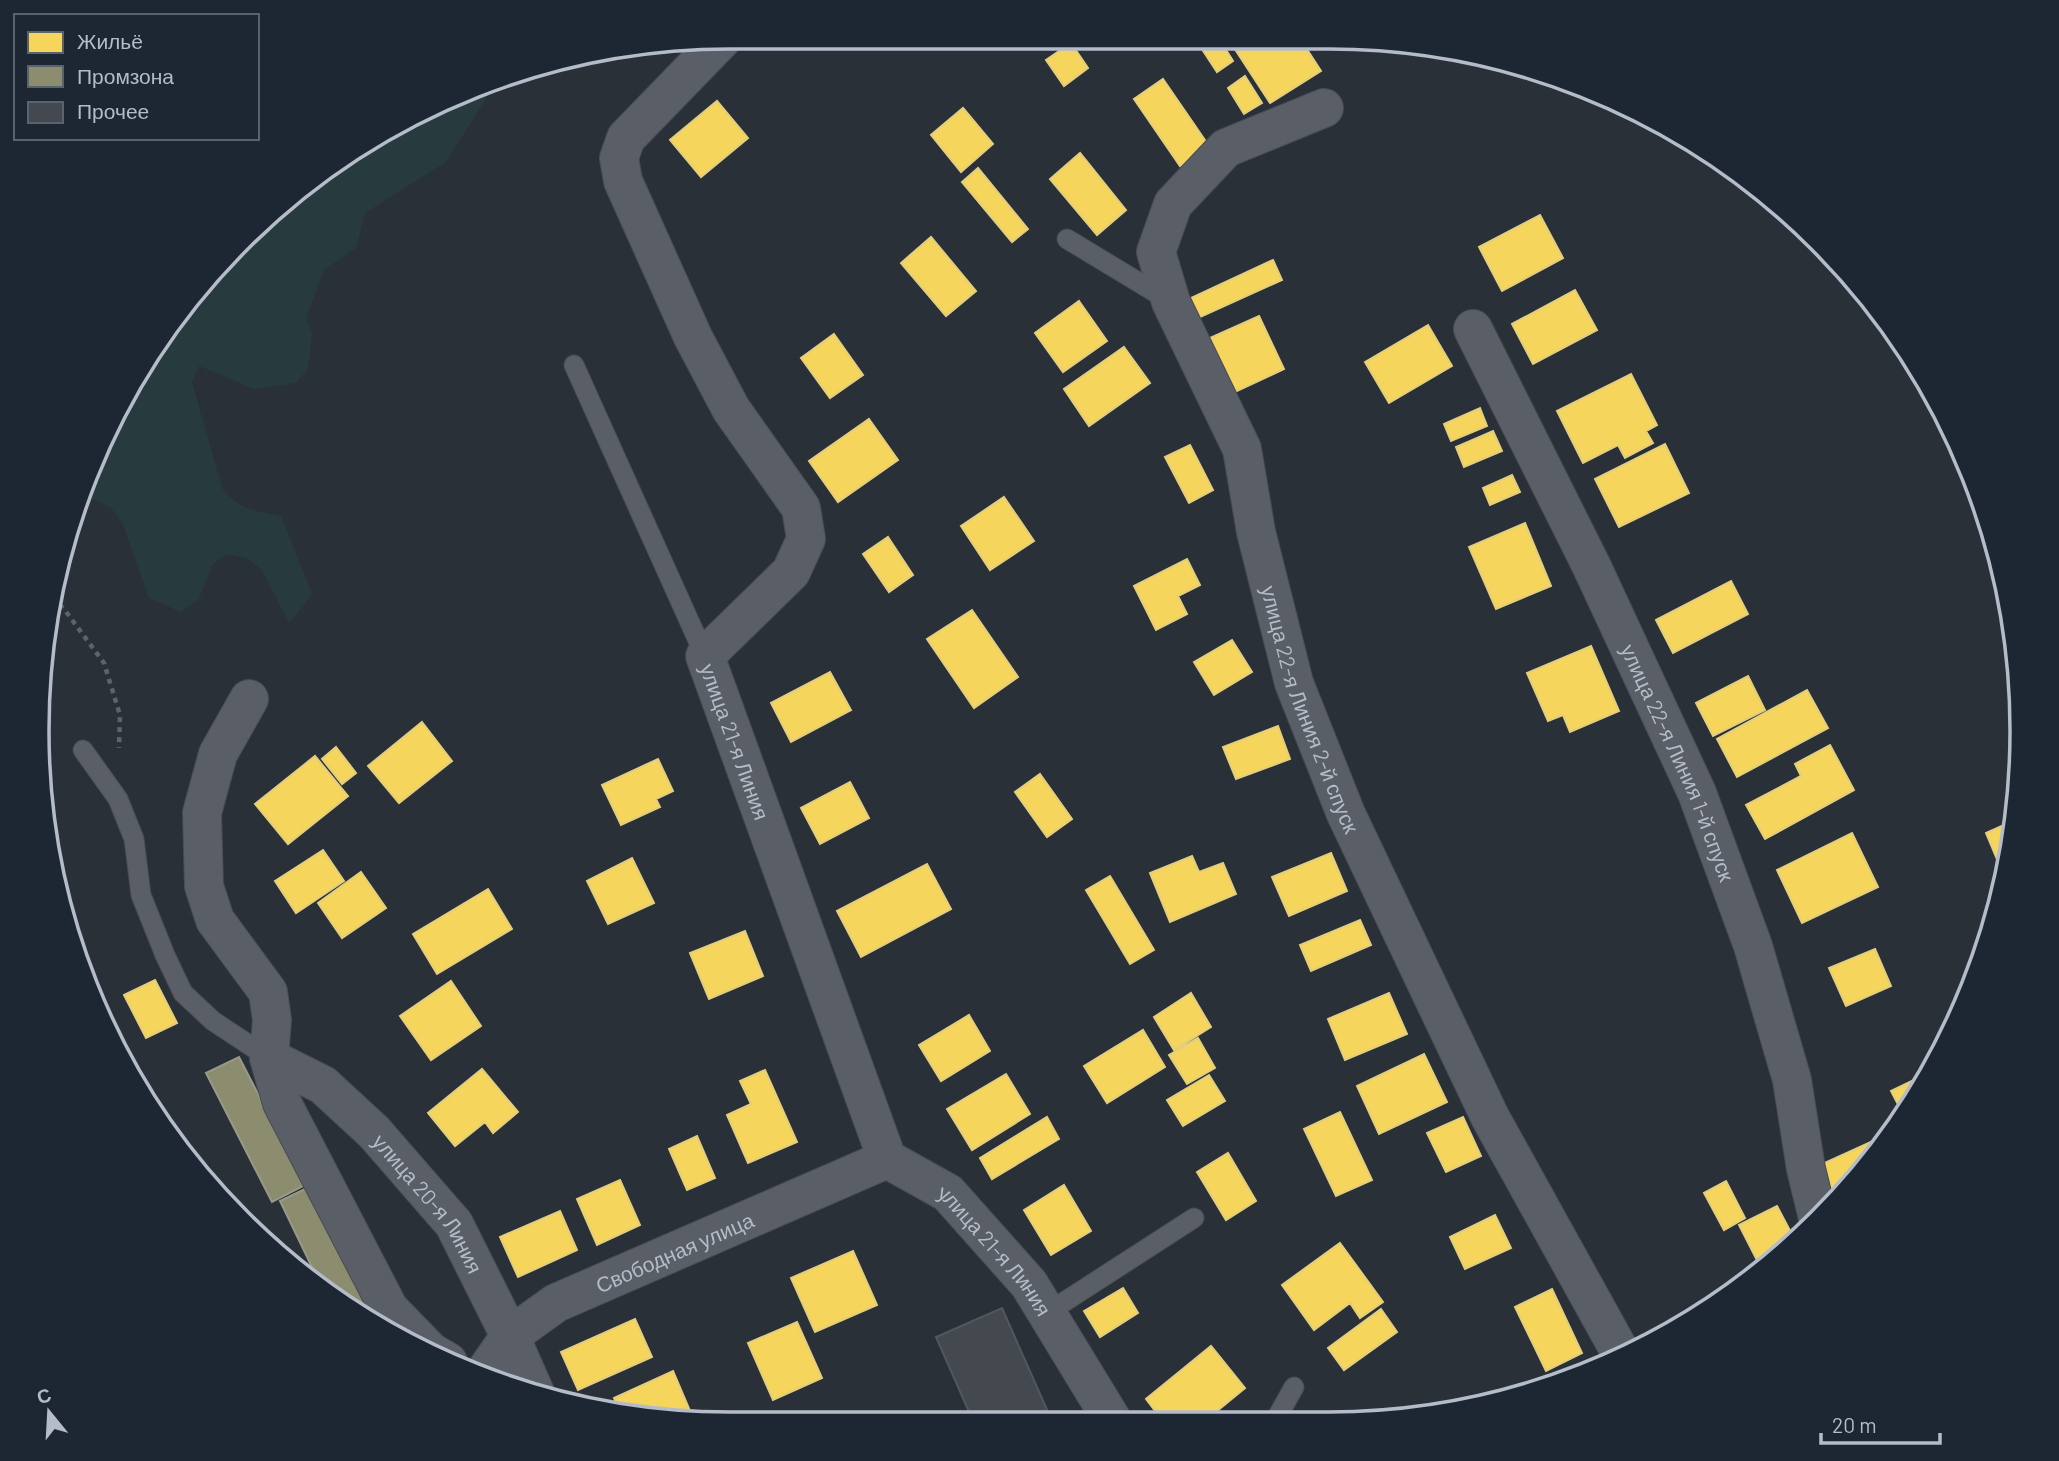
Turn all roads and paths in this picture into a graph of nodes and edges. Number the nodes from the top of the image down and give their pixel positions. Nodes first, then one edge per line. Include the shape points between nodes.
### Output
1 (712, 49) edge
2 (1324, 107) dead end
3 (1067, 239) dead end
4 (1171, 302) junction
5 (1473, 329) dead end
6 (573, 365) dead end
7 (61, 606) edge
8 (705, 656) junction
9 (249, 699) dead end
10 (83, 750) dead end
11 (118, 799) junction
12 (269, 1058) junction
13 (887, 1159) junction
14 (1815, 1207) edge
15 (1194, 1218) dead end
16 (1047, 1313) junction
17 (413, 1333) edge
18 (510, 1336) junction
19 (1618, 1347) edge
20 (489, 1367) edge
21 (530, 1382) edge
22 (1294, 1387) dead end
23 (1107, 1412) edge
24 (1280, 1412) edge

1 - 8 street, улица 21-я Линия via 626,138 619,158 623,181 693,337 731,409 801,508 806,539 791,572
2 - 4 street, улица 22-я Линия 2-й спуск via 1226,148 1173,204 1156,253
3 - 4 lane
4 - 19 street, улица 22-я Линия 2-й спуск via 1242,449 1256,532 1294,683 1346,814 1490,1117
5 - 14 street, улица 22-я Линия 1-й спуск via 1591,565 1697,793 1753,946 1793,1080
6 - 8 lane
7 - 11 path via 104,663 120,715
8 - 13 street, улица 21-я Линия
9 - 12 street via 218,754 202,813 204,886 215,920 268,992 272,1020
10 - 11 lane
11 - 12 lane via 134,839 141,895 183,993 213,1021
12 - 17 street via 282,1103 389,1309
12 - 18 street, улица 20-я Линия via 323,1085 383,1142 454,1224
13 - 16 street, улица 21-я Линия via 948,1193 1029,1284
13 - 18 street, Свободная улица via 556,1303
15 - 16 lane
16 - 23 street, улица 21-я Линия
18 - 20 street, Свободная улица
18 - 21 street, улица 20-я Линия
22 - 24 lane

